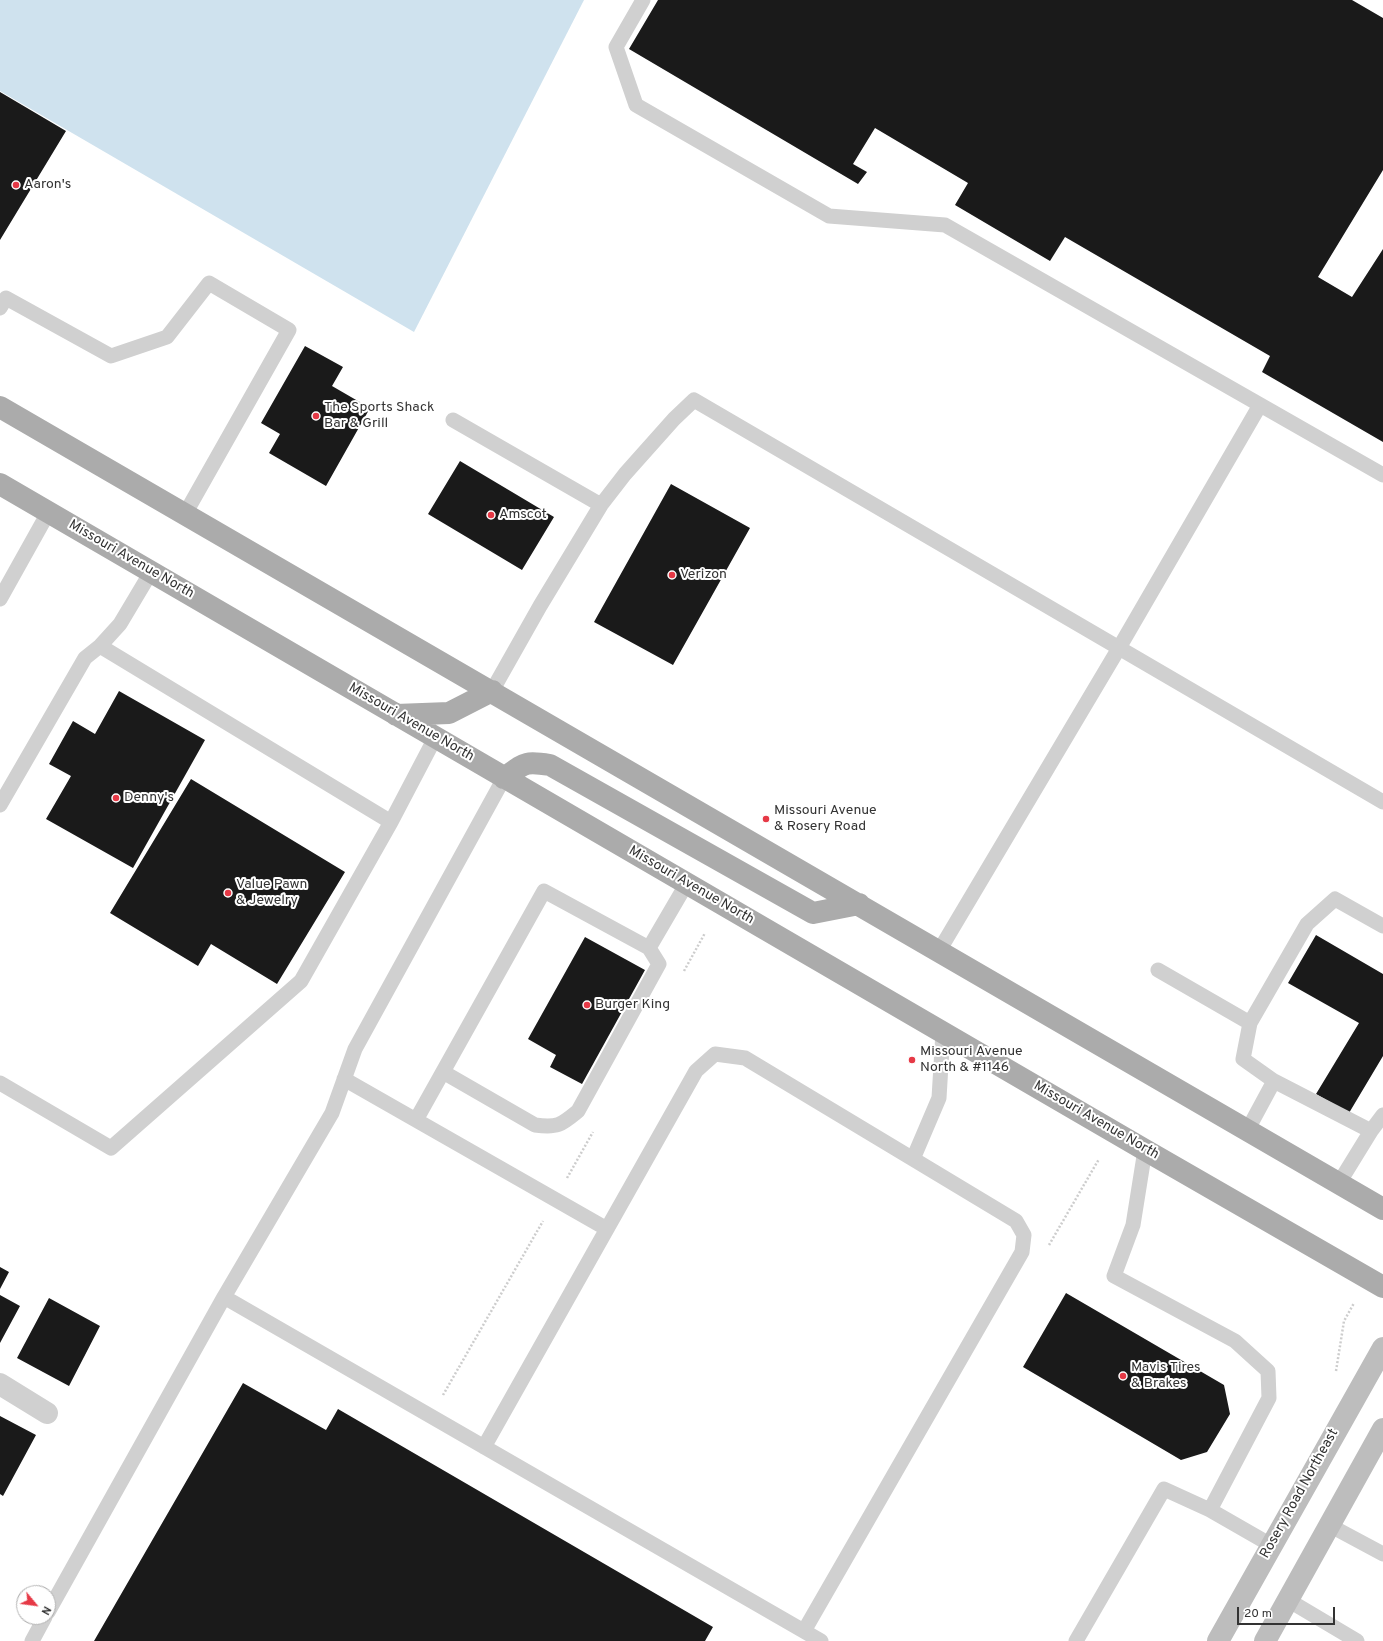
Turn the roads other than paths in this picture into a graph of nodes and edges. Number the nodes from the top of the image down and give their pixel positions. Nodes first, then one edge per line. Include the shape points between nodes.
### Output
1 (643, 0) edge
2 (0, 308) edge
3 (1260, 404) junction
4 (0, 407) edge
5 (453, 420) dead end
6 (1383, 475) edge
7 (0, 484) edge
8 (602, 505) junction
9 (48, 513) junction
10 (185, 514) junction
11 (151, 572) junction
12 (1, 593) edge
13 (100, 646) junction
14 (1119, 648) junction
15 (492, 692) junction
16 (396, 715) junction
17 (435, 738) junction
18 (504, 778) junction
19 (1383, 802) edge
20 (0, 805) edge
21 (391, 822) junction
22 (686, 883) junction
23 (859, 904) junction
24 (1383, 926) edge
25 (649, 948) junction
26 (939, 951) junction
27 (1158, 970) dead end
28 (1250, 1023) junction
29 (943, 1032) junction
30 (443, 1072) junction
31 (344, 1079) junction
32 (1274, 1081) junction
33 (0, 1083) edge
34 (1383, 1115) edge
35 (416, 1120) junction
36 (1247, 1131) junction
37 (1371, 1132) junction
38 (1145, 1150) junction
39 (915, 1155) junction
40 (1339, 1183) junction
41 (1383, 1209) edge
42 (607, 1229) junction
43 (1375, 1283) edge
44 (224, 1297) junction
45 (1383, 1348) edge
46 (0, 1384) edge
47 (47, 1413) dead end
48 (1383, 1429) edge
49 (484, 1447) junction
50 (1210, 1510) junction
51 (1329, 1525) junction
52 (1271, 1545) junction
53 (1383, 1554) edge
54 (56, 1598) edge
55 (1288, 1600) junction
56 (41, 1625) edge
57 (804, 1631) junction
58 (32, 1641) edge
59 (821, 1641) edge
60 (1076, 1641) edge
61 (1218, 1641) edge
62 (1265, 1641) edge
63 (1357, 1641) edge

1 - 3 lane via 616,46 636,105 829,216 945,225
2 - 10 lane via 6,298 111,356 166,337 208,283 289,330
3 - 6 lane
3 - 14 lane
4 - 10 main road
5 - 8 lane
7 - 9 main road, Missouri Avenue North
8 - 14 lane via 625,474 694,400
8 - 15 lane via 540,606
9 - 11 main road, Missouri Avenue North
9 - 12 lane
10 - 15 main road
11 - 13 lane via 120,624
11 - 16 main road, Missouri Avenue North
13 - 20 lane via 85,658
13 - 21 lane
14 - 19 lane
14 - 26 lane
15 - 16 main road via 449,713
15 - 23 main road
16 - 17 main road, Missouri Avenue North
17 - 18 main road, Missouri Avenue North
17 - 21 lane
18 - 22 main road, Missouri Avenue North
18 - 23 main road via 524,763 550,765 813,913
18 - 31 lane via 354,1049
21 - 33 lane via 301,981 111,1148
22 - 25 lane
22 - 29 main road, Missouri Avenue North
23 - 26 main road
24 - 28 lane via 1335,899 1306,924
25 - 30 lane via 544,891
25 - 30 lane via 659,964 578,1111 564,1123 551,1127 535,1125
26 - 36 main road
27 - 28 lane
28 - 32 lane via 1243,1059
29 - 38 main road, Missouri Avenue North
29 - 39 lane via 939,1098
30 - 35 lane
31 - 35 lane
31 - 44 lane via 332,1114
32 - 36 lane
32 - 37 lane
34 - 37 lane
35 - 42 lane
36 - 40 main road
37 - 40 lane
38 - 43 main road, Missouri Avenue North
38 - 50 lane via 1134,1225 1114,1276 1235,1341 1268,1371 1269,1398
39 - 42 lane via 745,1058 715,1054 696,1071
39 - 57 lane via 1016,1221 1024,1235 1022,1252
40 - 41 main road
42 - 49 lane
44 - 49 lane
44 - 54 lane
45 - 52 street, Rosery Road Northeast
46 - 47 street
48 - 51 street
49 - 57 lane
50 - 52 lane
50 - 60 lane via 1164,1489
51 - 53 lane
51 - 55 street
52 - 61 street, Rosery Road Northeast
55 - 62 street
55 - 63 lane
56 - 58 lane
57 - 59 lane

